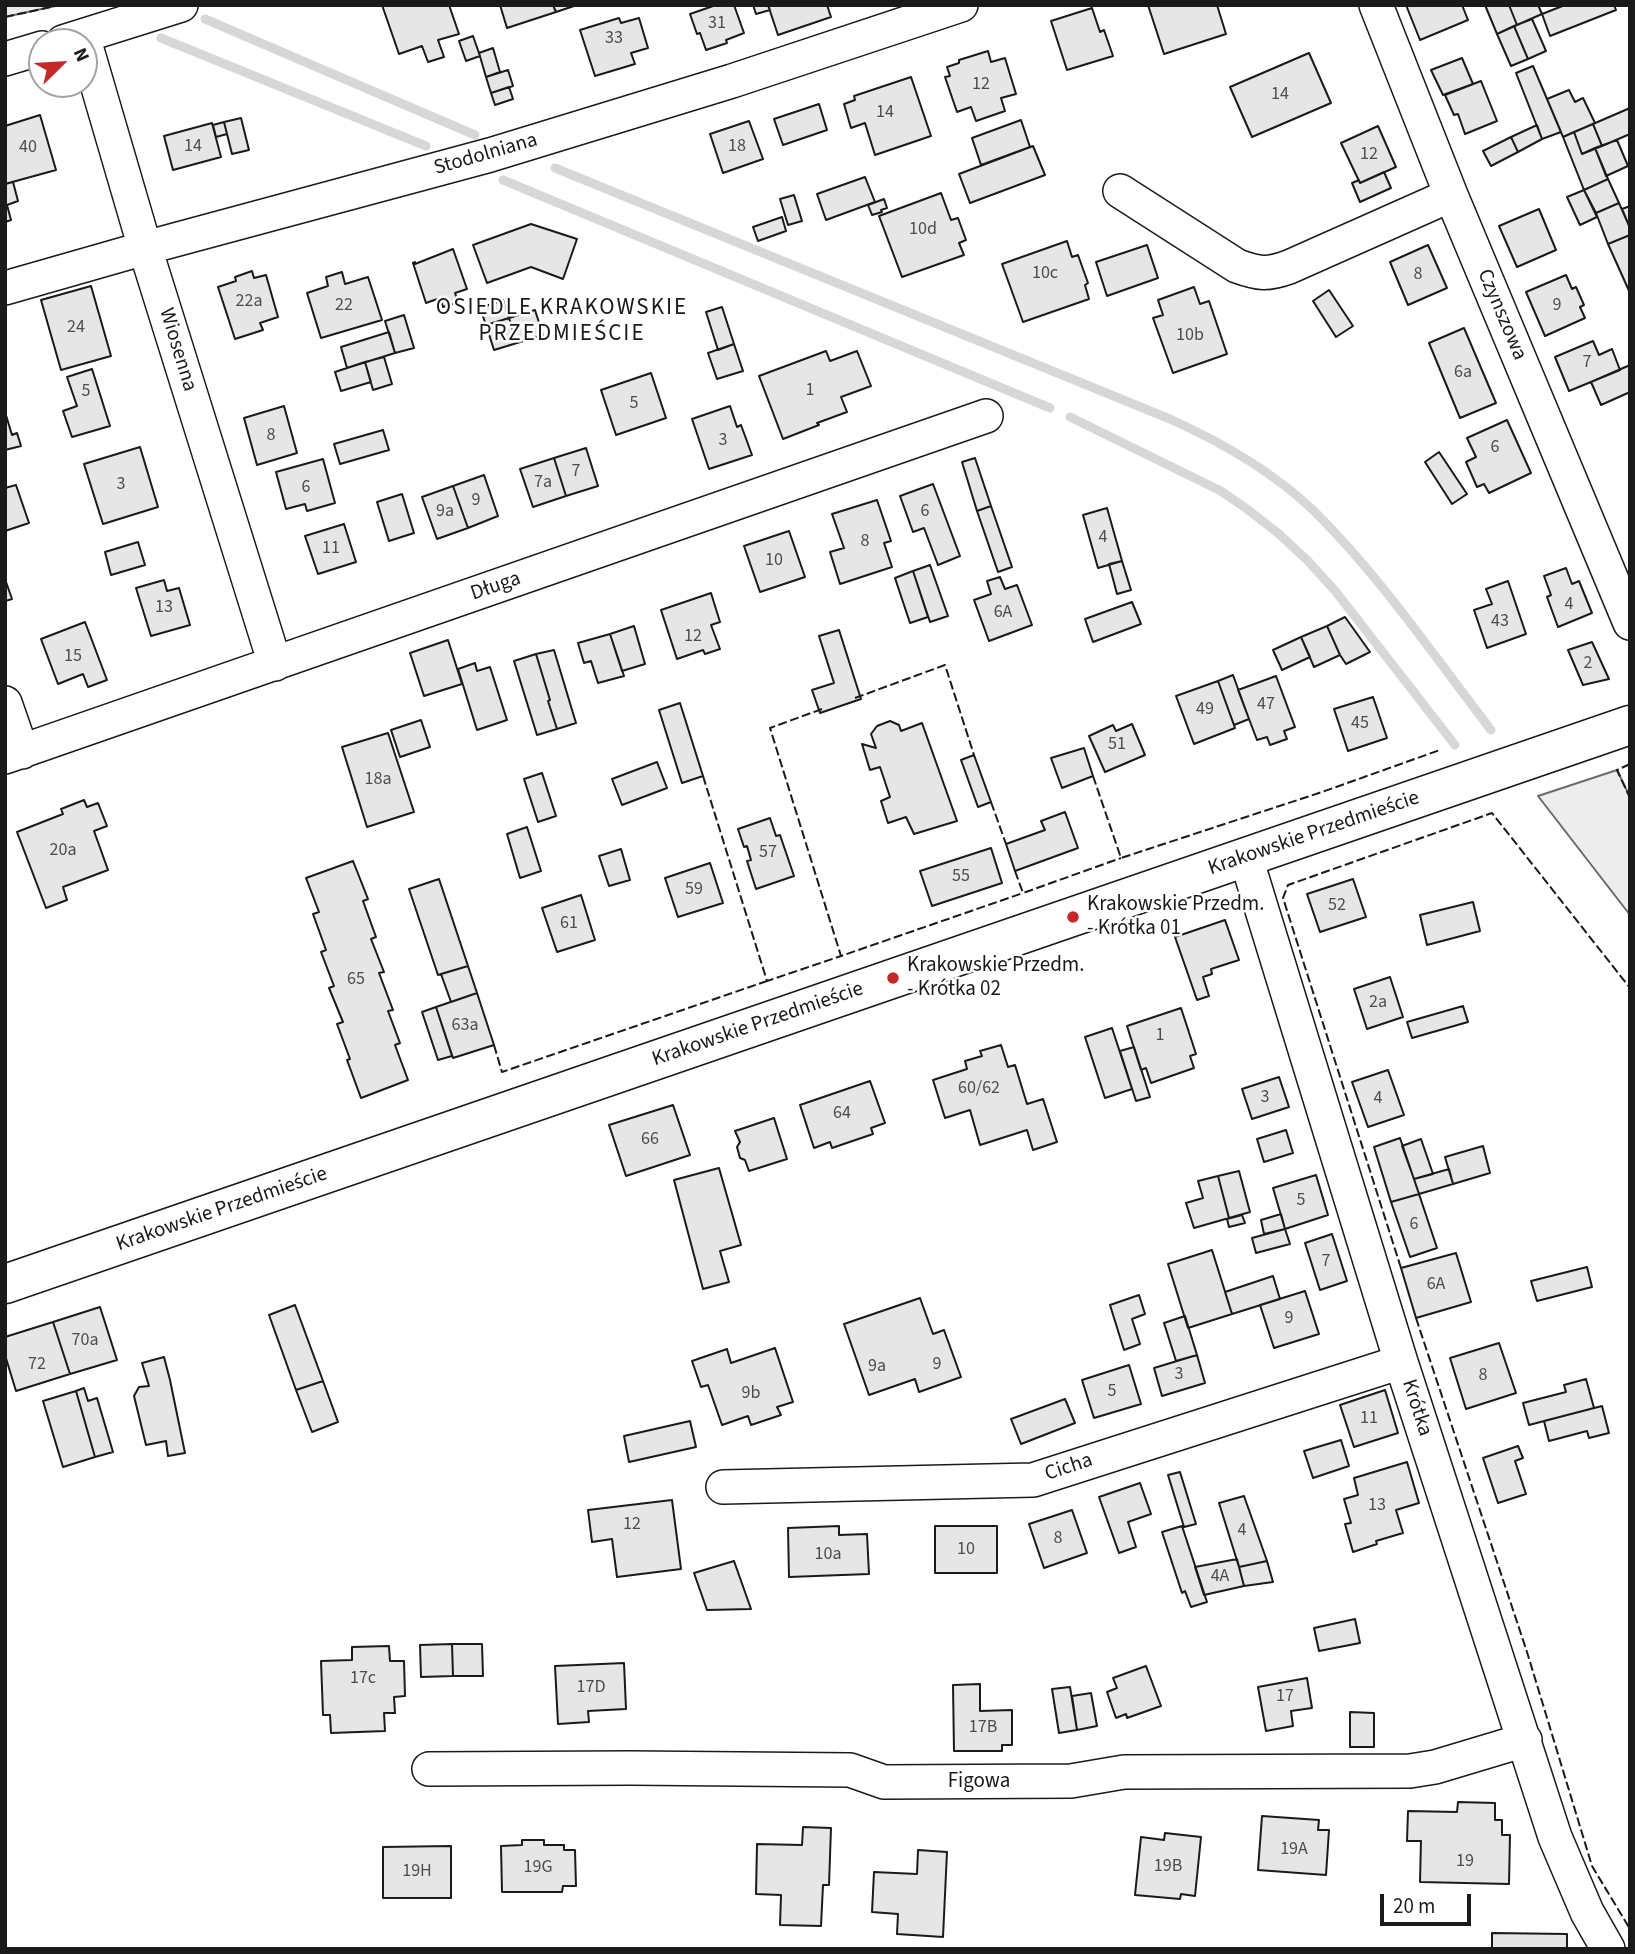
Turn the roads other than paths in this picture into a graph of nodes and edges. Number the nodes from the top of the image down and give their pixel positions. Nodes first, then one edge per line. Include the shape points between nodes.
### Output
1 (181, 5) edge
2 (961, 5) edge
3 (1376, 5) edge
4 (98, 31) edge
5 (28, 52) edge
6 (5, 59) edge
7 (93, 98) edge
8 (1121, 191) dead end
9 (1451, 195) junction
10 (145, 248) junction
11 (5, 288) edge
12 (986, 416) dead end
13 (1630, 623) edge
14 (275, 664) junction
15 (5, 703) edge
16 (1630, 725) edge
17 (13, 754) edge
18 (1246, 858) junction
19 (5, 1284) edge
20 (1401, 1362) junction
21 (723, 1488) dead end
22 (1525, 1740) junction
23 (429, 1769) dead end
24 (1608, 1949) edge

1 - 4 street
2 - 10 street, Stodolniana via 489,155
3 - 9 street, Czynszowa
5 - 6 street
7 - 10 street, Wiosenna
8 - 9 street via 1237,266 1266,274
9 - 13 street, Czynszowa
10 - 11 street, Stodolniana
10 - 14 street, Wiosenna
12 - 14 street, Długa
14 - 17 street, Długa
15 - 17 street
16 - 18 main road, Krakowskie Przedmieście
18 - 19 main road, Krakowskie Przedmieście
18 - 20 street, Krótka
20 - 21 street, Cicha via 1033,1480
20 - 22 street, Krótka
22 - 23 street, Figowa via 1410,1771 1124,1772 1071,1781 884,1782 850,1770
22 - 24 street, Krótka via 1555,1836

